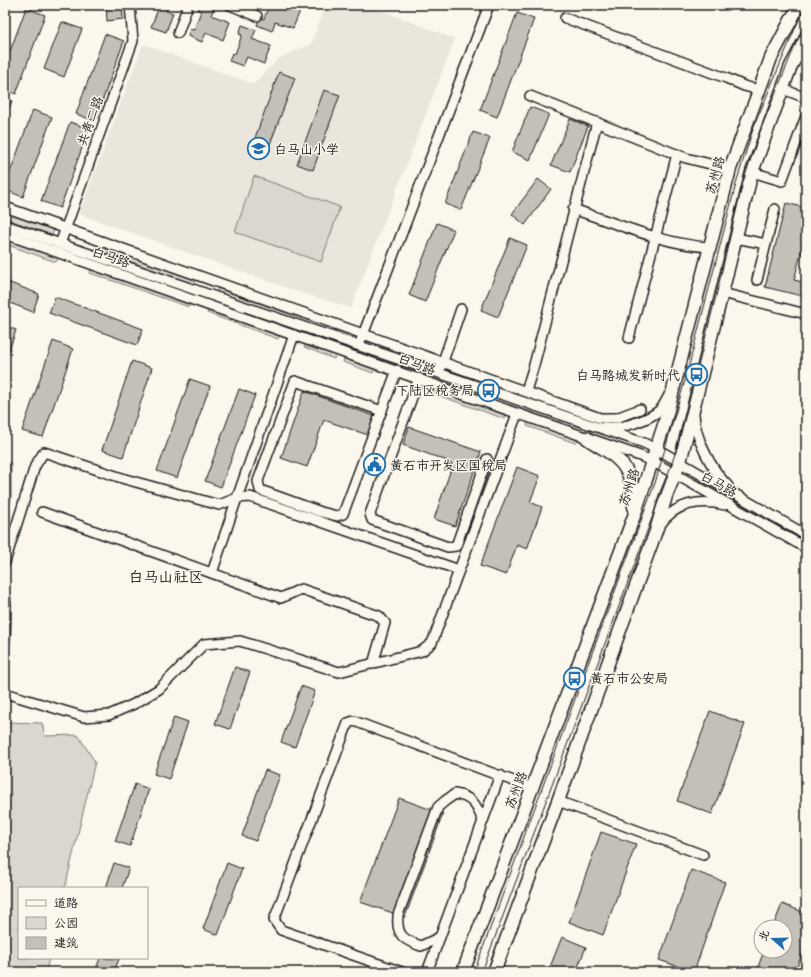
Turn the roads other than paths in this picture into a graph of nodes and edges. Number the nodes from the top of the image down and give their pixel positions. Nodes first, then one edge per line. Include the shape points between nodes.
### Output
1 (130, 5) edge
2 (188, 5) edge
3 (230, 5) edge
4 (489, 5) edge
5 (799, 5) edge
6 (257, 16) dead end
7 (565, 18) dead end
8 (178, 33) dead end
9 (806, 38) edge
10 (783, 89) junction
11 (759, 90) junction
12 (530, 96) dead end
13 (806, 98) edge
14 (806, 116) edge
15 (597, 122) junction
16 (677, 154) junction
17 (730, 169) junction
18 (752, 172) junction
19 (5, 207) edge
20 (573, 209) junction
21 (775, 209) dead end
22 (5, 225) edge
23 (65, 229) junction
24 (5, 234) edge
25 (655, 236) junction
26 (736, 238) junction
27 (60, 244) junction
28 (766, 244) junction
29 (709, 247) junction
30 (757, 280) dead end
31 (722, 293) junction
32 (462, 309) dead end
33 (806, 314) edge
34 (363, 334) junction
35 (294, 335) junction
36 (629, 338) dead end
37 (359, 345) junction
38 (442, 362) junction
39 (397, 370) junction
40 (439, 372) junction
41 (419, 378) junction
42 (673, 389) junction
43 (526, 391) junction
44 (694, 404) junction
45 (640, 410) dead end
46 (382, 411) junction
47 (517, 414) junction
48 (581, 422) junction
49 (587, 438) junction
50 (656, 448) junction
51 (487, 459) dead end
52 (652, 461) junction
53 (680, 462) junction
54 (675, 474) junction
55 (237, 498) junction
56 (745, 499) junction
57 (739, 509) junction
58 (42, 512) dead end
59 (634, 516) junction
60 (656, 531) junction
61 (806, 535) edge
62 (806, 548) edge
63 (5, 562) edge
64 (459, 570) junction
65 (212, 573) junction
66 (5, 596) edge
67 (5, 640) edge
68 (373, 664) junction
69 (5, 693) edge
70 (500, 775) junction
71 (532, 788) junction
72 (558, 801) junction
73 (483, 821) junction
74 (703, 855) dead end
75 (440, 938) junction
76 (402, 972) edge
77 (427, 972) edge
78 (463, 972) edge
79 (494, 972) edge

1 - 23 street, 共青二路 via 133,41
2 - 8 street
3 - 6 street
4 - 34 street
5 - 11 main road, 苏州路 via 771,58
7 - 11 street
9 - 10 main road via 791,66
10 - 13 street
10 - 18 main road
11 - 17 main road, 苏州路
12 - 15 street
14 - 18 street via 782,181
15 - 16 street
15 - 20 street
16 - 17 street
16 - 25 street
17 - 29 main road, 苏州路
18 - 26 main road
19 - 23 street
20 - 25 street
20 - 43 street
21 - 28 street
22 - 27 street, 白马路
23 - 27 street, 共青二路
23 - 34 street
24 - 35 street, 白马路
25 - 29 street via 694,246
25 - 36 street
26 - 28 street
26 - 31 main road
27 - 37 street, 白马路
28 - 30 street
29 - 42 main road, 苏州路
31 - 33 street
31 - 44 main road
32 - 38 street
34 - 37 street
34 - 38 street
35 - 39 street, 白马路
35 - 55 street
37 - 40 street, 白马路
38 - 40 street
38 - 43 street
39 - 41 street, 白马路
39 - 46 street
40 - 48 street, 白马路
41 - 47 street, 白马路
41 - 51 street via 370,514 372,520 448,547 456,546
42 - 48 street via 661,409 633,423 609,428
42 - 50 main road, 苏州路
43 - 45 street via 600,418 616,418
44 - 53 main road
44 - 56 street via 694,424 703,448 718,475
46 - 46 street via 344,514 337,516 321,512 260,490 258,481 296,381
47 - 49 street, 白马路
47 - 64 street
48 - 50 street, 白马路
49 - 52 street, 白马路
49 - 59 main road via 616,458 629,475 633,487
50 - 52 main road, 苏州路
50 - 53 street, 白马路
52 - 54 street, 白马路
52 - 59 main road, 苏州路
53 - 54 main road
53 - 56 street, 白马路
54 - 57 street, 白马路
54 - 60 main road
55 - 63 street via 219,505 125,479 44,452 35,466
55 - 64 street via 250,497
55 - 65 street
56 - 61 street, 白马路
57 - 60 street via 713,502 702,502 676,509 666,517
57 - 62 street, 白马路
58 - 65 street
59 - 71 main road, 苏州路
60 - 72 main road
64 - 68 street via 432,644 422,651
65 - 68 street via 281,598 301,589 379,616 385,623
66 - 67 street
68 - 69 street via 339,672 240,641 204,644 159,689 109,715 84,717
70 - 71 street
70 - 73 street
70 - 76 street via 354,721 348,723 274,920 281,930
71 - 78 main road, 苏州路
72 - 74 street
72 - 79 main road
73 - 75 street
73 - 75 street via 478,807 462,795 455,794 438,807 398,915 397,925 400,934 407,941 420,946
75 - 77 street

